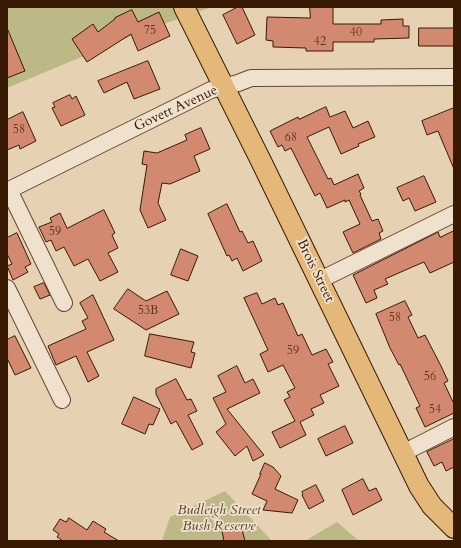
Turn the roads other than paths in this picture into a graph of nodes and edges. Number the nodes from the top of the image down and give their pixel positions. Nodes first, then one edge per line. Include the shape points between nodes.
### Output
1 (184, 7) edge
2 (454, 77) edge
3 (224, 87) junction
4 (8, 190) edge
5 (454, 214) edge
6 (320, 280) junction
7 (7, 288) edge
8 (64, 303) dead end
9 (62, 400) dead end
10 (454, 427) edge
11 (403, 453) junction
12 (454, 528) edge

1 - 3 main road, Brois Street
2 - 3 street, Govett Avenue via 251,78
3 - 4 street, Govett Avenue via 212,90
3 - 6 main road, Brois Street
4 - 8 street
5 - 6 street
6 - 11 main road, Brois Street
7 - 9 street
10 - 11 street
11 - 12 main road, Brois Street via 432,506

